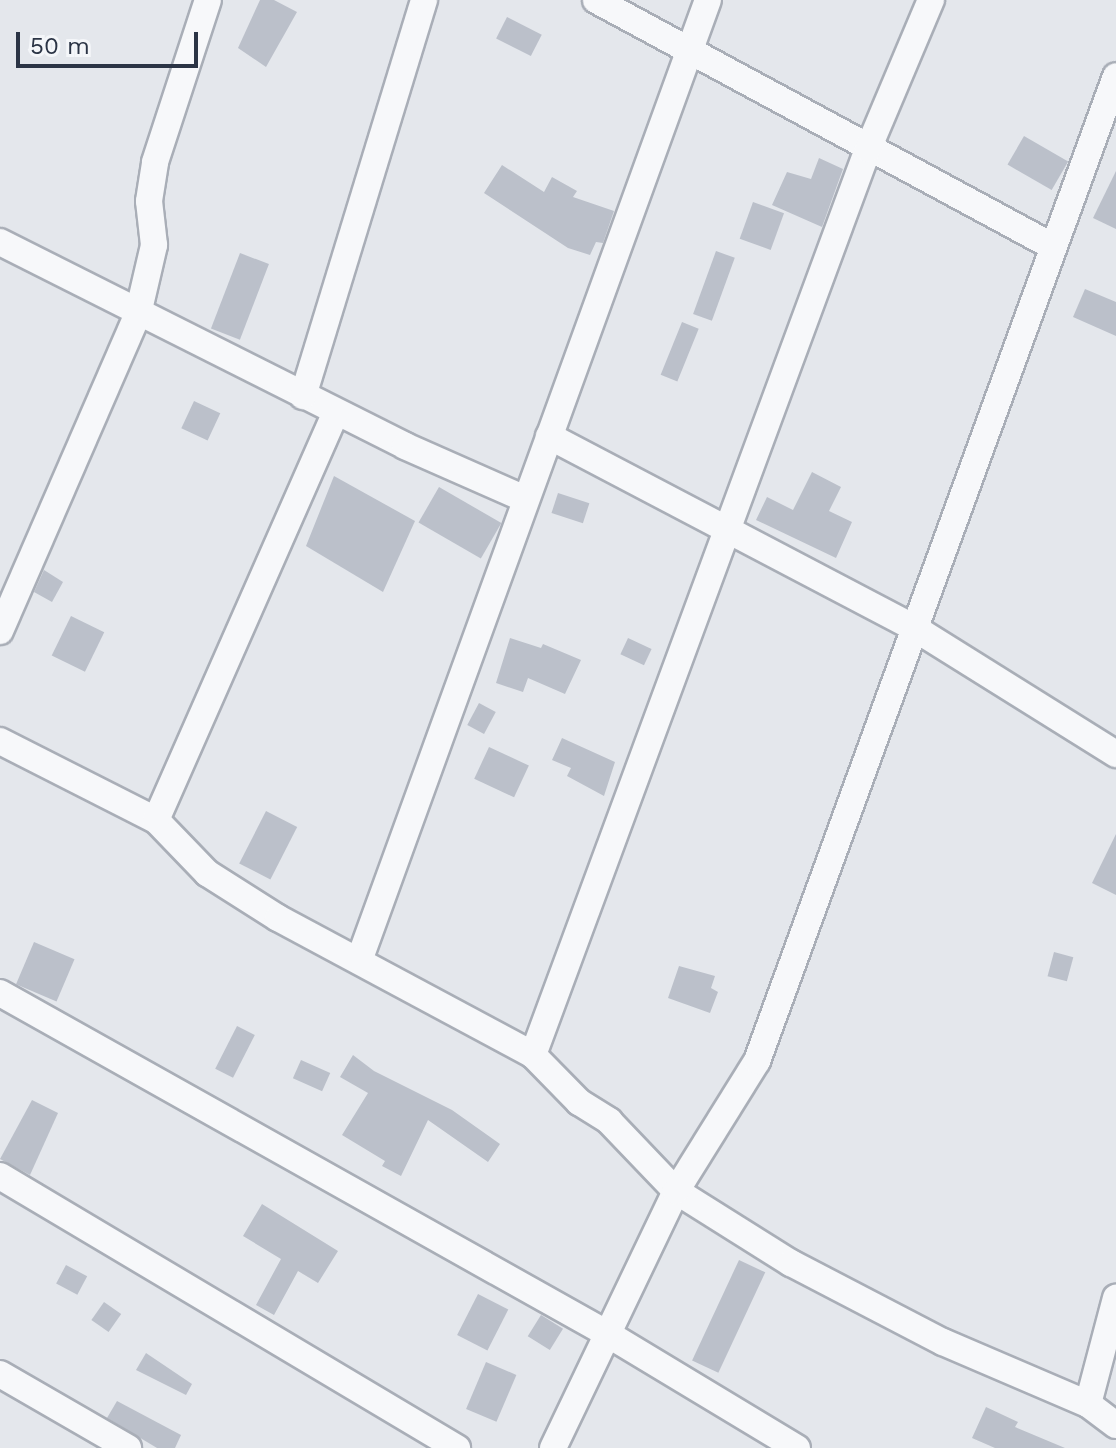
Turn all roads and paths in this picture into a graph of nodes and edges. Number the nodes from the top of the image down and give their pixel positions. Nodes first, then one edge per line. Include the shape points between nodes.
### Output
1 (208, 0) edge
2 (424, 0) edge
3 (596, 0) edge
4 (708, 0) edge
5 (931, 0) edge
6 (687, 51) junction
7 (1116, 76) edge
8 (868, 149) junction
9 (0, 242) edge
10 (1052, 246) junction
11 (138, 314) junction
12 (303, 396) junction
13 (336, 412) junction
14 (549, 436) junction
15 (525, 499) junction
16 (729, 527) junction
17 (916, 629) junction
18 (0, 631) edge
19 (0, 741) edge
20 (1116, 754) edge
21 (156, 820) junction
22 (360, 958) junction
23 (0, 993) edge
24 (533, 1055) junction
25 (0, 1176) edge
26 (676, 1191) junction
27 (1116, 1298) edge
28 (606, 1333) junction
29 (0, 1374) edge
30 (1088, 1404) junction
31 (1116, 1425) edge
32 (128, 1448) edge
33 (457, 1448) edge
34 (553, 1448) edge
35 (797, 1448) edge

1 - 11 street via 155,162 149,201 154,245
2 - 12 street
3 - 6 street
4 - 6 street
5 - 8 street
6 - 8 street
6 - 14 street
7 - 10 street
8 - 10 street
8 - 16 street
9 - 11 street
10 - 17 street
11 - 12 street
11 - 18 street
12 - 13 street
13 - 15 street
13 - 21 street
14 - 15 street
14 - 16 street
15 - 22 street
16 - 17 street
16 - 24 street
17 - 20 street
17 - 26 street via 757,1061
19 - 21 street
21 - 22 street via 207,873 278,918
22 - 24 street
23 - 28 street
24 - 26 street via 579,1102 609,1121
25 - 33 street
26 - 28 street
26 - 30 street via 791,1263 943,1342
27 - 30 street via 1097,1354
28 - 34 street
28 - 35 street
29 - 32 street
30 - 31 street

